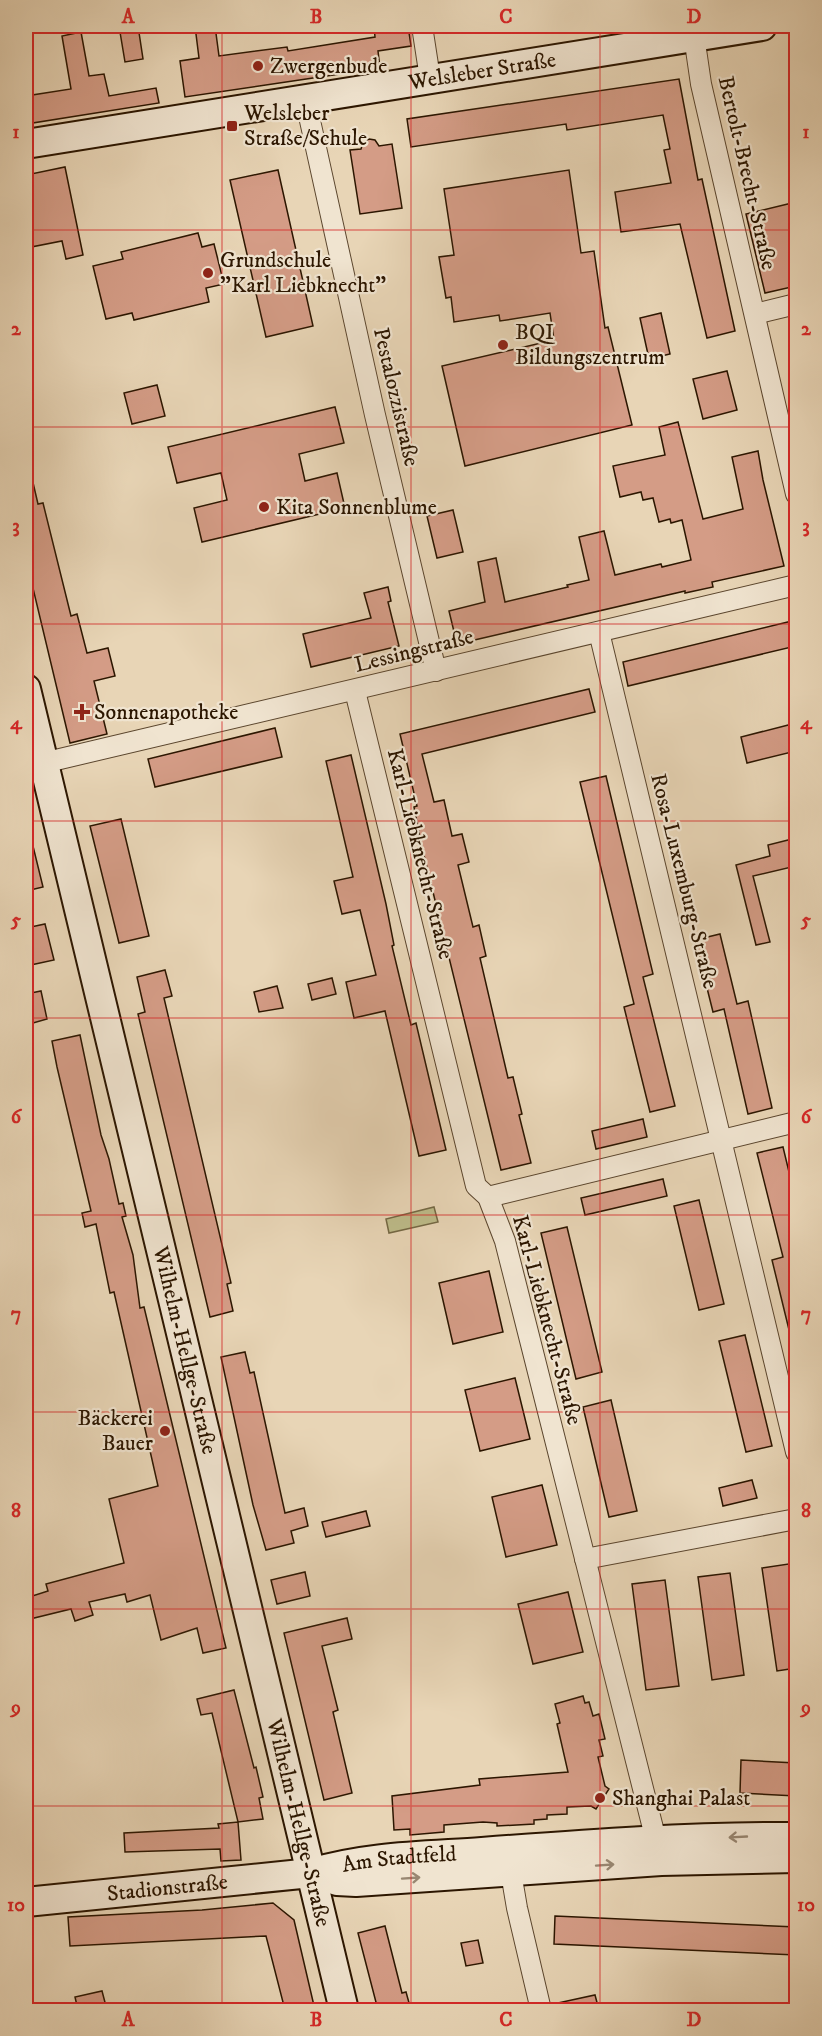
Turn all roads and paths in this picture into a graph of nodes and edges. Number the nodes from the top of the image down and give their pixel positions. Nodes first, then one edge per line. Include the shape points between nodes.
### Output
1 (422, 26) edge
2 (762, 26) edge
3 (694, 36) junction
4 (430, 78) junction
5 (305, 98) junction
6 (26, 144) edge
7 (796, 304) edge
8 (754, 314) junction
9 (796, 494) edge
10 (796, 585) edge
11 (599, 632) junction
12 (436, 671) junction
13 (26, 689) edge
14 (355, 691) junction
15 (43, 763) junction
16 (796, 1122) edge
17 (722, 1141) junction
18 (488, 1197) junction
19 (796, 1452) edge
20 (796, 1519) edge
21 (585, 1559) junction
22 (796, 1837) edge
23 (658, 1851) junction
24 (796, 1858) edge
25 (509, 1860) junction
26 (310, 1873) junction
27 (26, 1902) edge
28 (344, 2010) edge
29 (541, 2010) edge

1 - 4 street
2 - 3 street, Welsleber Straße
3 - 4 street, Welsleber Straße
3 - 8 street, Bertolt-Brecht-Straße via 701,84
4 - 5 street, Welsleber Straße
5 - 6 street, Welsleber Straße
5 - 12 street, Pestalozzistraße
7 - 8 street
8 - 9 street, Bertolt-Brecht-Straße
10 - 11 street, Lessingstraße
11 - 12 street, Lessingstraße
11 - 17 street, Rosa-Luxemburg-Straße
12 - 14 street, Lessingstraße
13 - 15 street, Wilhelm-Hellge-Straße
14 - 15 street, Lessingstraße
14 - 18 street, Karl-Liebknecht-Straße via 476,1186
15 - 26 street, Wilhelm-Hellge-Straße
16 - 17 street
17 - 18 street
17 - 19 street, Rosa-Luxemburg-Straße
18 - 21 street, Karl-Liebknecht-Straße via 505,1241
20 - 21 street
21 - 23 street, Karl-Liebknecht-Straße
22 -> 23 street, Am Stadtfeld via 750,1836
23 - 24 street, Am Stadtfeld
23 - 25 street, Am Stadtfeld
25 - 26 street, Am Stadtfeld via 356,1861
25 - 29 street
26 - 27 street, Stadionstraße
26 - 28 street, Wilhelm-Hellge-Straße

